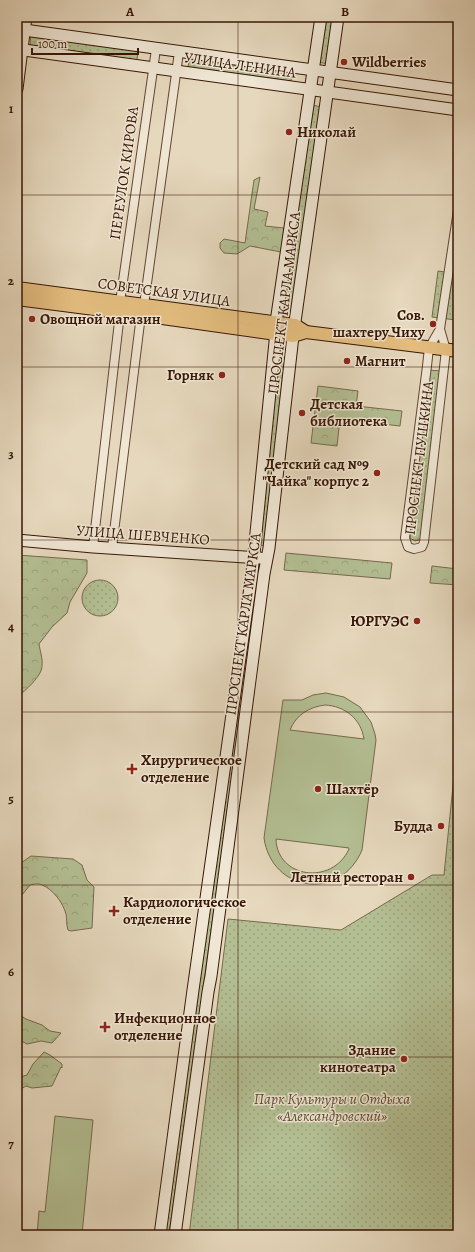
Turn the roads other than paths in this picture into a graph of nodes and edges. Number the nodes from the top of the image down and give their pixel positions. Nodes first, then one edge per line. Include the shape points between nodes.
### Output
1 (26, 17) edge
2 (321, 17) edge
3 (338, 17) edge
4 (21, 30) edge
5 (20, 49) edge
6 (156, 49) junction
7 (179, 52) junction
8 (153, 68) junction
9 (177, 71) junction
10 (313, 71) junction
11 (330, 73) junction
12 (17, 89) edge
13 (310, 90) junction
14 (458, 90) edge
15 (327, 92) junction
16 (458, 110) edge
17 (458, 210) edge
18 (17, 288) edge
19 (17, 299) edge
20 (120, 307) junction
21 (143, 310) junction
22 (276, 328) junction
23 (440, 329) junction
24 (294, 330) junction
25 (429, 348) junction
26 (446, 350) junction
27 (458, 351) edge
28 (17, 540) edge
29 (93, 547) junction
30 (112, 548) junction
31 (254, 558) junction
32 (267, 558) junction
33 (160, 1235) edge
34 (175, 1235) edge

1 - 4 main road
2 - 10 main road, ПРОСПЕКТ КАРЛА МАРКСА
3 - 11 main road, ПРОСПЕКТ КАРЛА МАРКСА
4 - 5 main road
4 - 6 main road, УЛИЦА ЛЕНИНА
5 - 8 main road, УЛИЦА ЛЕНИНА
5 - 12 main road
6 - 7 main road, УЛИЦА ЛЕНИНА
6 - 8 street, ПЕРЕУЛОК КИРОВА
7 - 9 street
7 - 10 main road, УЛИЦА ЛЕНИНА
8 - 9 main road, УЛИЦА ЛЕНИНА
8 - 20 street, ПЕРЕУЛОК КИРОВА
9 - 13 main road, УЛИЦА ЛЕНИНА
9 - 21 street
10 - 11 main road, УЛИЦА ЛЕНИНА
10 - 13 main road, ПРОСПЕКТ КАРЛА МАРКСА
11 - 14 main road, УЛИЦА ЛЕНИНА
11 - 15 main road, ПРОСПЕКТ КАРЛА МАРКСА
13 - 15 main road, УЛИЦА ЛЕНИНА
13 - 22 main road, ПРОСПЕКТ КАРЛА МАРКСА
15 - 16 main road, УЛИЦА ЛЕНИНА
15 - 24 main road, ПРОСПЕКТ КАРЛА МАРКСА
17 - 23 street, ПРОСПЕКТ ПУШКИНА
18 - 20 main road, СОВЕТСКАЯ УЛИЦА
19 - 20 main road, СОВЕТСКАЯ УЛИЦА
20 - 21 main road, СОВЕТСКАЯ УЛИЦА
20 - 29 street, ПЕРЕУЛОК КИРОВА
21 - 22 main road, СОВЕТСКАЯ УЛИЦА
21 - 30 street
22 - 24 main road, СОВЕТСКАЯ УЛИЦА
22 - 31 main road, ПРОСПЕКТ КАРЛА МАРКСА
23 - 25 street, ПРОСПЕКТ ПУШКИНА
23 - 26 street, ПРОСПЕКТ ПУШКИНА
24 - 25 main road, СОВЕТСКАЯ УЛИЦА
24 - 32 main road, ПРОСПЕКТ КАРЛА МАРКСА
25 - 26 main road, СОВЕТСКАЯ УЛИЦА
25 - 26 street, ПРОСПЕКТ ПУШКИНА via 406,538 408,547 414,549 422,547 424,542
26 - 27 main road, СОВЕТСКАЯ УЛИЦА
28 - 29 main road, УЛИЦА ШЕВЧЕНКО
29 - 30 main road, УЛИЦА ШЕВЧЕНКО
30 - 31 main road, УЛИЦА ШЕВЧЕНКО
31 - 32 main road, УЛИЦА ШЕВЧЕНКО
31 - 33 main road, ПРОСПЕКТ КАРЛА МАРКСА
32 - 34 main road, ПРОСПЕКТ КАРЛА МАРКСА

